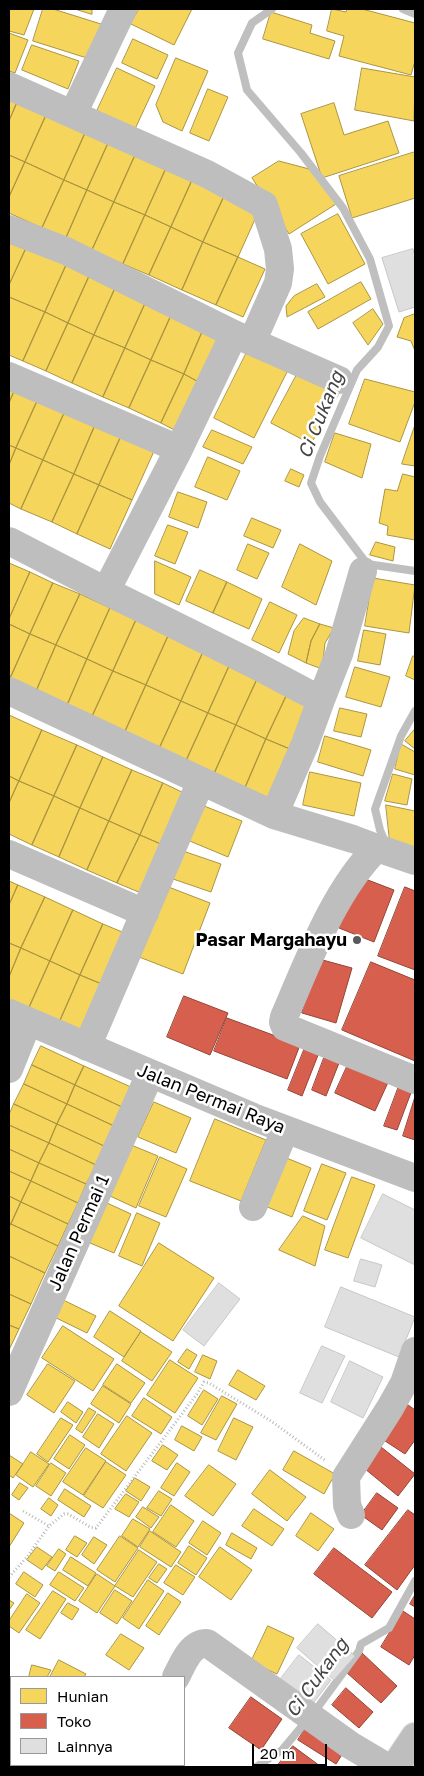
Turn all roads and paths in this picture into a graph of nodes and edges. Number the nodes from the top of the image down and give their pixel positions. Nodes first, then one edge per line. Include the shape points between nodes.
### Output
1 (123, 9) edge
2 (9, 86) edge
3 (73, 114) junction
4 (9, 229) edge
5 (243, 338) junction
6 (9, 376) edge
7 (339, 380) dead end
8 (179, 449) junction
9 (9, 541) edge
10 (363, 571) dead end
11 (106, 591) junction
12 (9, 691) edge
13 (321, 700) junction
14 (201, 781) junction
15 (274, 815) junction
16 (377, 848) junction
17 (9, 854) edge
18 (415, 861) edge
19 (145, 913) junction
20 (19, 1018) edge
21 (86, 1047) junction
22 (9, 1069) edge
23 (150, 1074) junction
24 (415, 1080) edge
25 (285, 1130) junction
26 (415, 1178) edge
27 (253, 1207) dead end
28 (415, 1351) edge
29 (9, 1392) edge
30 (346, 1477) junction
31 (23, 1511) dead end
32 (351, 1515) dead end
33 (49, 1526) junction
34 (9, 1577) edge
35 (177, 1676) edge
36 (415, 1737) edge
37 (387, 1767) edge
38 (395, 1767) edge

1 - 3 street
2 - 3 street
3 - 5 street via 207,174 264,205 278,249 278,283
4 - 5 street via 66,251
5 - 7 street
5 - 8 street
6 - 8 street
8 - 11 street
9 - 11 street
10 - 13 street via 339,654
11 - 13 street
12 - 14 street
13 - 15 street
14 - 15 street
14 - 19 street
15 - 16 street
16 - 18 street
16 - 24 street via 364,860 346,887 320,935 283,1022 285,1027
17 - 19 street
19 - 21 street
20 - 21 street, Jalan Permai Raya
20 - 22 street
21 - 23 street, Jalan Permai Raya
23 - 25 street, Jalan Permai Raya
23 - 29 street, Jalan Permai 1
25 - 26 street, Jalan Permai Raya
25 - 27 street
28 - 30 street via 404,1383
30 - 32 street via 347,1505
30 - 33 path via 271,1421 204,1382 96,1528 68,1514
31 - 33 path
33 - 34 path
35 - 37 street via 194,1646 207,1643 350,1745
36 - 38 street

